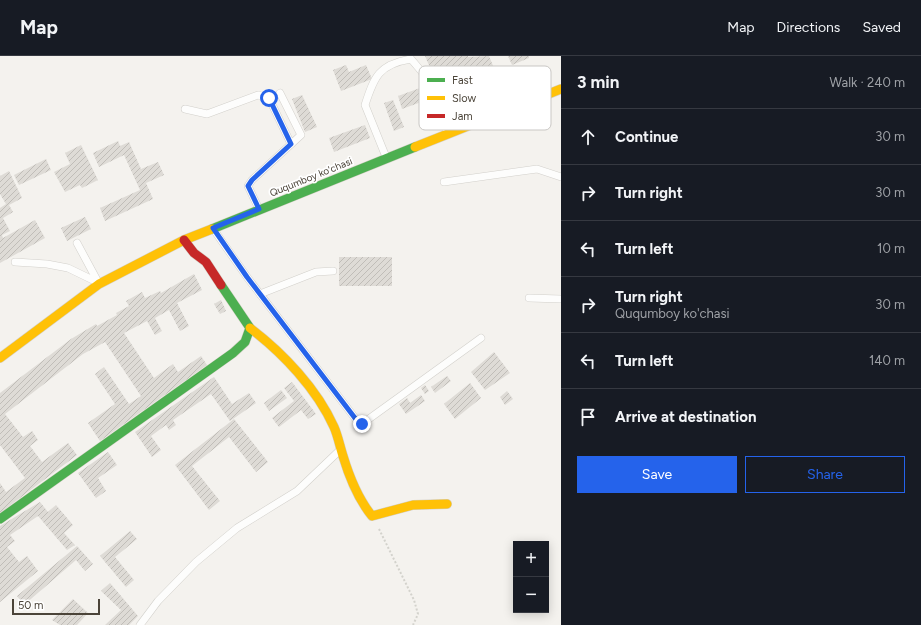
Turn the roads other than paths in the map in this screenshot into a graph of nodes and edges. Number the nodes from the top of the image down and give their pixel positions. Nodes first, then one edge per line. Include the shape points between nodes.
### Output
1 (419, 68) edge
2 (561, 89) edge
3 (280, 93) dead end
4 (551, 93) edge
5 (185, 109) dead end
6 (446, 130) edge
7 (458, 130) edge
8 (448, 134) junction
9 (291, 144) junction
10 (386, 159) junction
11 (561, 177) edge
12 (444, 182) dead end
13 (259, 209) junction
14 (213, 228) junction
15 (184, 240) junction
16 (77, 243) dead end
17 (15, 262) dead end
18 (333, 271) dead end
19 (99, 284) junction
20 (260, 294) junction
21 (529, 298) dead end
22 (561, 299) edge
23 (250, 328) junction
24 (481, 338) dead end
25 (0, 358) edge
26 (340, 450) junction
27 (447, 504) dead end
28 (0, 519) edge
29 (140, 625) edge

1 - 10 lane via 411,59 398,61 375,77 365,105
2 - 4 street, Ququmboy ko'chasi
3 - 9 lane via 301,135
5 - 9 lane via 207,114 258,95 269,98
6 - 8 lane
7 - 8 street, Ququmboy ko'chasi
8 - 10 street, Ququmboy ko'chasi
9 - 13 lane via 248,186
10 - 13 street, Ququmboy ko'chasi
11 - 12 lane via 537,169
13 - 14 street, Ququmboy ko'chasi
14 - 15 street, Ququmboy ko'chasi
14 - 20 lane
15 - 19 street, Ququmboy ko'chasi
15 - 23 street via 194,253 206,262
16 - 19 lane
17 - 19 lane via 68,268
18 - 20 lane via 316,272
19 - 25 street, Ququmboy ko'chasi
20 - 24 lane via 362,424
21 - 22 lane
23 - 26 street via 263,336 313,393 335,428
23 - 28 street via 245,342 233,354
26 - 27 street via 372,516 413,505
26 - 29 lane via 297,491 237,528 196,562

